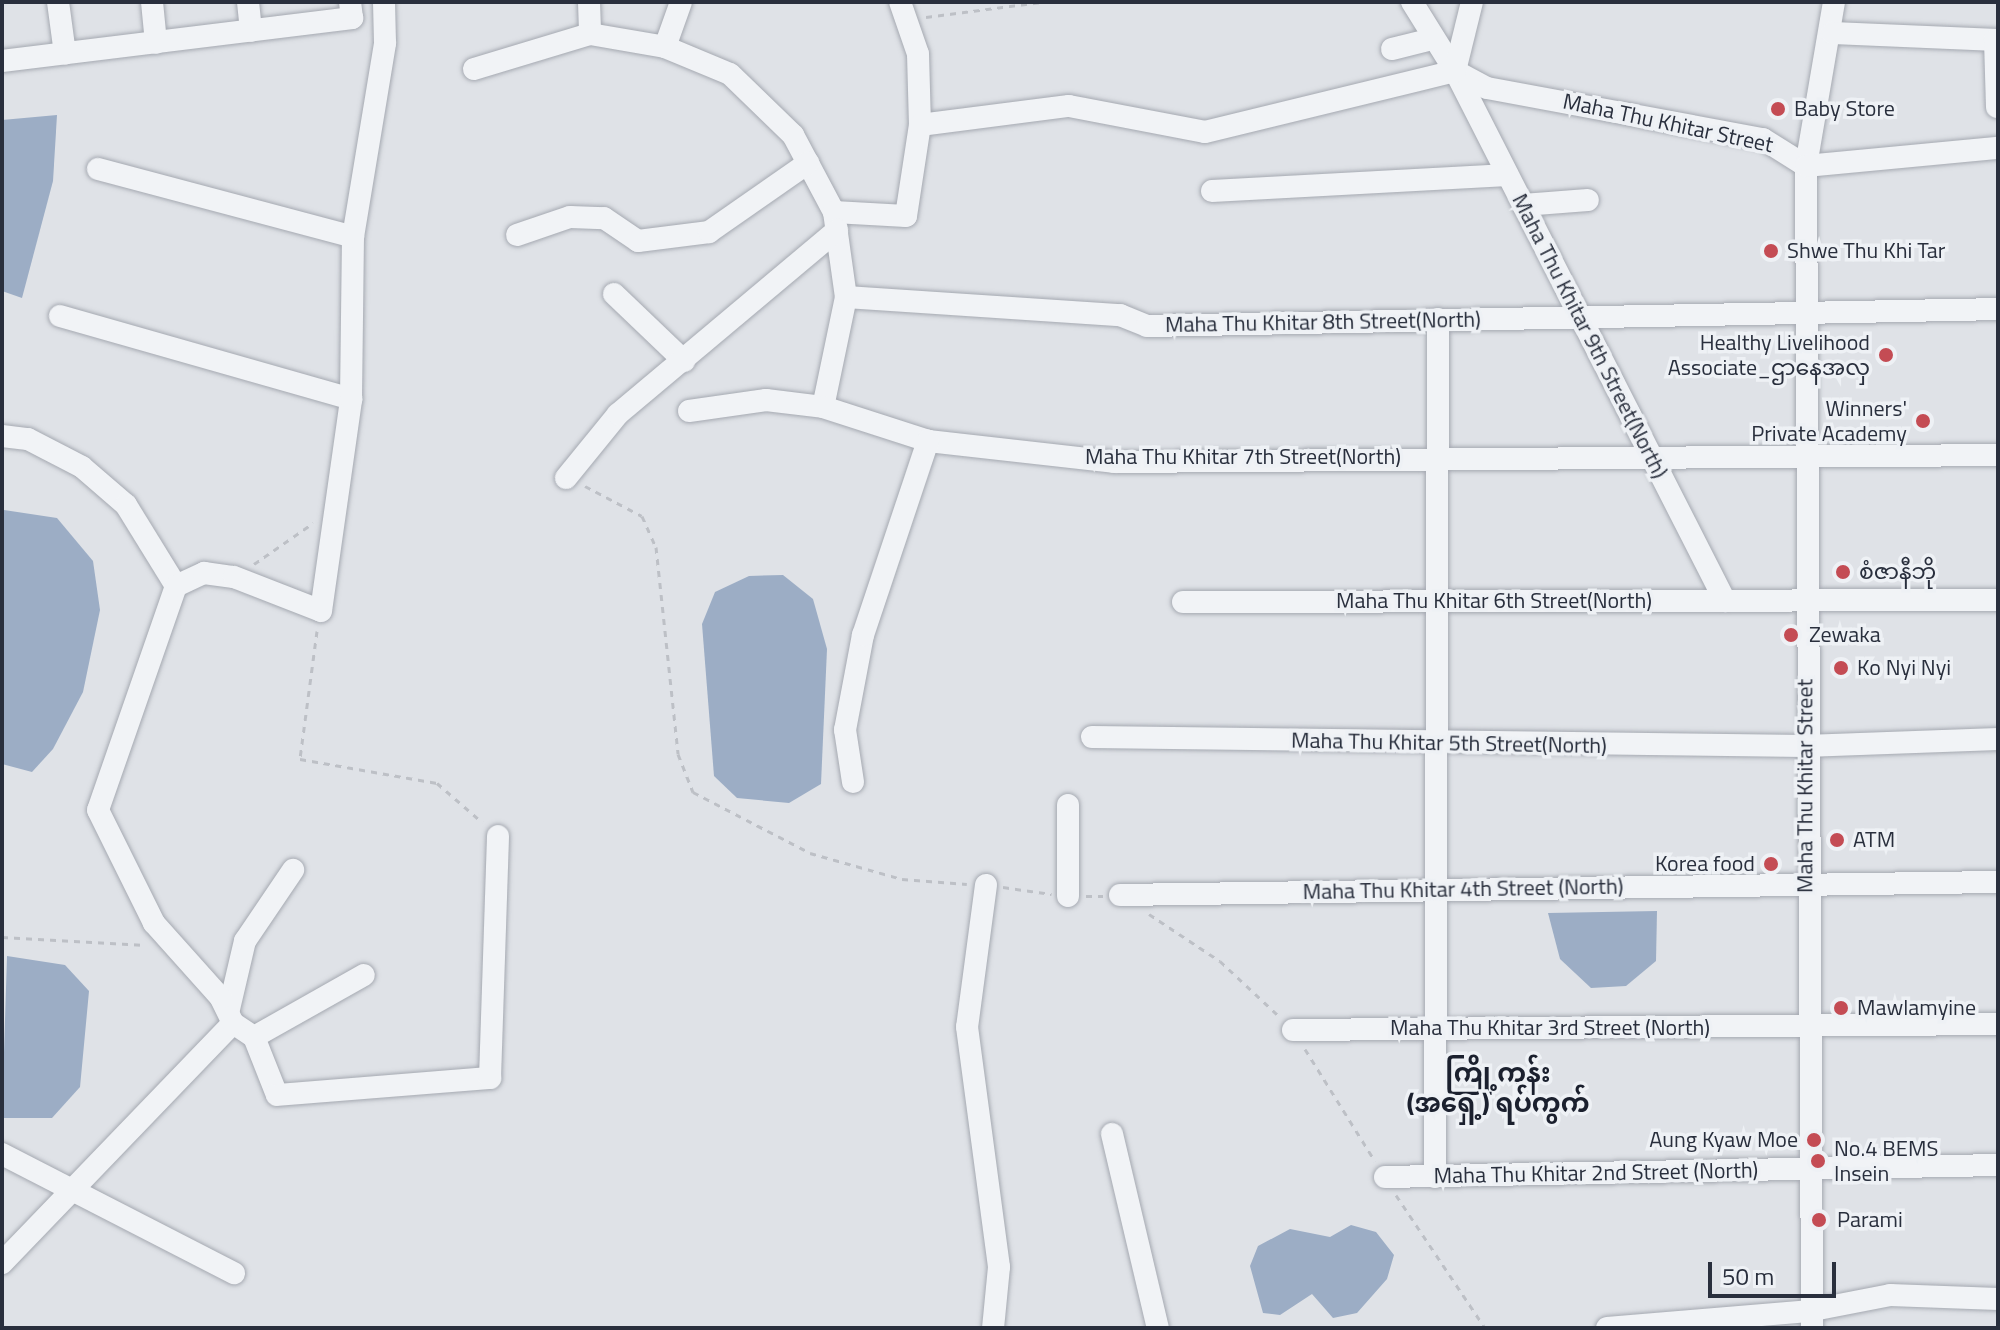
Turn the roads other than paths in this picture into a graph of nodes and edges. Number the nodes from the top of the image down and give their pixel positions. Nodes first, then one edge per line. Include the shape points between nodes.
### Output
1 (58, 2) edge
2 (152, 2) edge
3 (248, 2) edge
4 (350, 2) edge
5 (384, 2) edge
6 (589, 2) edge
7 (681, 2) edge
8 (1412, 2) edge
9 (1472, 2) edge
10 (1834, 2) edge
11 (904, 12) edge
12 (251, 31) junction
13 (1832, 33) junction
14 (590, 34) junction
15 (1432, 39) junction
16 (1997, 40) edge
17 (156, 43) junction
18 (665, 47) junction
19 (1392, 49) dead end
20 (65, 54) junction
21 (2, 61) edge
22 (474, 69) dead end
23 (1455, 71) junction
24 (1997, 107) edge
25 (920, 125) junction
26 (1998, 148) edge
27 (808, 163) junction
28 (1806, 166) junction
29 (98, 169) dead end
30 (1508, 175) junction
31 (1212, 191) dead end
32 (1588, 200) dead end
33 (1523, 205) junction
34 (836, 221) junction
35 (517, 235) dead end
36 (353, 237) junction
37 (614, 294) dead end
38 (846, 297) junction
39 (1998, 309) edge
40 (1803, 314) junction
41 (60, 316) dead end
42 (1584, 317) junction
43 (1438, 319) junction
44 (684, 361) junction
45 (351, 399) junction
46 (823, 407) junction
47 (689, 411) dead end
48 (2, 436) edge
49 (928, 441) junction
50 (1438, 455) junction
51 (1998, 455) edge
52 (1653, 458) junction
53 (1805, 458) junction
54 (566, 478) road end
55 (176, 586) junction
56 (1804, 600) junction
57 (1998, 600) edge
58 (1437, 601) junction
59 (1725, 601) junction
60 (1183, 602) dead end
61 (1092, 737) dead end
62 (1998, 739) edge
63 (1437, 743) junction
64 (1805, 746) junction
65 (853, 782) dead end
66 (1068, 805) dead end
67 (498, 836) road end
68 (293, 870) dead end
69 (1998, 882) edge
70 (986, 885) road end
71 (1806, 885) junction
72 (1436, 888) junction
73 (1120, 895) road end
74 (1068, 896) road end
75 (364, 975) dead end
76 (231, 1016) junction
77 (1998, 1024) edge
78 (1806, 1027) junction
79 (1436, 1028) junction
80 (1293, 1030) road end
81 (254, 1037) junction
82 (1112, 1134) dead end
83 (2, 1154) edge
84 (1998, 1165) edge
85 (1807, 1169) junction
86 (1385, 1177) road end
87 (1435, 1177) junction
88 (71, 1191) junction
89 (2, 1263) edge
90 (234, 1273) dead end
91 (1998, 1299) edge
92 (1810, 1319) edge
93 (1660, 1326) edge
94 (993, 1328) edge
95 (1158, 1328) edge
96 (1607, 1328) edge

1 - 20 street
2 - 17 street
3 - 12 street
4 - 12 street via 352,18
5 - 36 street via 385,43
6 - 14 street
7 - 18 street
8 - 15 street, Maha Thu Khitar Street
9 - 23 street
10 - 13 street
11 - 25 street via 918,54
12 - 17 street
13 - 16 street
13 - 28 street
14 - 18 street
14 - 22 street
15 - 19 street
15 - 23 street, Maha Thu Khitar Street
16 - 24 street
17 - 20 street
18 - 27 street via 730,74 793,135
20 - 21 street
23 - 25 street via 1205,132 1069,106
23 - 28 street, Maha Thu Khitar Street via 1487,88 1763,139
23 - 30 street, Maha Thu Khitar 9th Street(North)
25 - 34 street via 906,216
26 - 28 street
27 - 34 street
27 - 35 street via 709,232 638,241 604,218 570,217
28 - 40 street, Maha Thu Khitar Street
29 - 36 street
30 - 31 street
30 - 33 street, Maha Thu Khitar 9th Street(North)
32 - 33 street
33 - 42 street, Maha Thu Khitar 9th Street(North)
34 - 38 street
34 - 44 street
36 - 45 street
37 - 44 street
38 - 43 street, Maha Thu Khitar 8th Street(North) via 1120,315 1147,326
38 - 46 street
39 - 40 street, Maha Thu Khitar 8th Street(North)
40 - 42 street, Maha Thu Khitar 8th Street(North)
40 - 53 street, Maha Thu Khitar Street
41 - 45 street
42 - 43 street, Maha Thu Khitar 8th Street(North)
42 - 52 street, Maha Thu Khitar 9th Street(North)
43 - 50 street
44 - 54 street via 618,414
45 - 55 street via 321,611 234,577 204,573
46 - 47 street, Maha Thu Khitar 7th Street(North) via 734,401
46 - 49 street, Maha Thu Khitar 7th Street(North)
48 - 55 street via 28,439 82,467 126,505
49 - 50 street, Maha Thu Khitar 7th Street(North) via 1114,462
49 - 65 street via 863,635 845,730
50 - 52 street, Maha Thu Khitar 7th Street(North)
50 - 58 street
51 - 53 street, Maha Thu Khitar 7th Street(North)
52 - 53 street, Maha Thu Khitar 7th Street(North)
52 - 59 street, Maha Thu Khitar 9th Street(North)
53 - 56 street, Maha Thu Khitar Street
55 - 76 street via 98,810 154,923
56 - 57 street, Maha Thu Khitar 6th Street(North)
56 - 59 street, Maha Thu Khitar 6th Street(North)
56 - 64 street, Maha Thu Khitar Street
58 - 59 street, Maha Thu Khitar 6th Street(North)
58 - 60 street, Maha Thu Khitar 6th Street(North)
58 - 63 street
61 - 63 street, Maha Thu Khitar 5th Street(North)
62 - 64 street, Maha Thu Khitar 5th Street(North)
63 - 64 street, Maha Thu Khitar 5th Street(North)
63 - 72 street
64 - 71 street, Maha Thu Khitar Street
66 - 74 street
67 - 81 street via 490,1078 277,1095
68 - 76 street via 249,932
69 - 71 street, Maha Thu Khitar 4th Street (North)
70 - 94 street via 967,1027 999,1267
71 - 72 street, Maha Thu Khitar 4th Street (North)
71 - 78 street, Maha Thu Khitar Street
72 - 73 street, Maha Thu Khitar 4th Street (North)
72 - 79 street
75 - 81 street
76 - 81 street
76 - 88 street
77 - 78 street, Maha Thu Khitar 3rd Street (North)
78 - 79 street, Maha Thu Khitar 3rd Street (North)
78 - 85 street, Maha Thu Khitar Street
79 - 80 street, Maha Thu Khitar 3rd Street (North)
79 - 87 street
82 - 95 street
83 - 88 street
84 - 85 street, Maha Thu Khitar 2nd Street (North)
85 - 87 street, Maha Thu Khitar 2nd Street (North)
85 - 92 street, Maha Thu Khitar Street
86 - 87 street, Maha Thu Khitar 2nd Street (North)
88 - 89 street
88 - 90 street
91 - 92 street via 1890,1295
92 - 93 street
93 - 96 street

